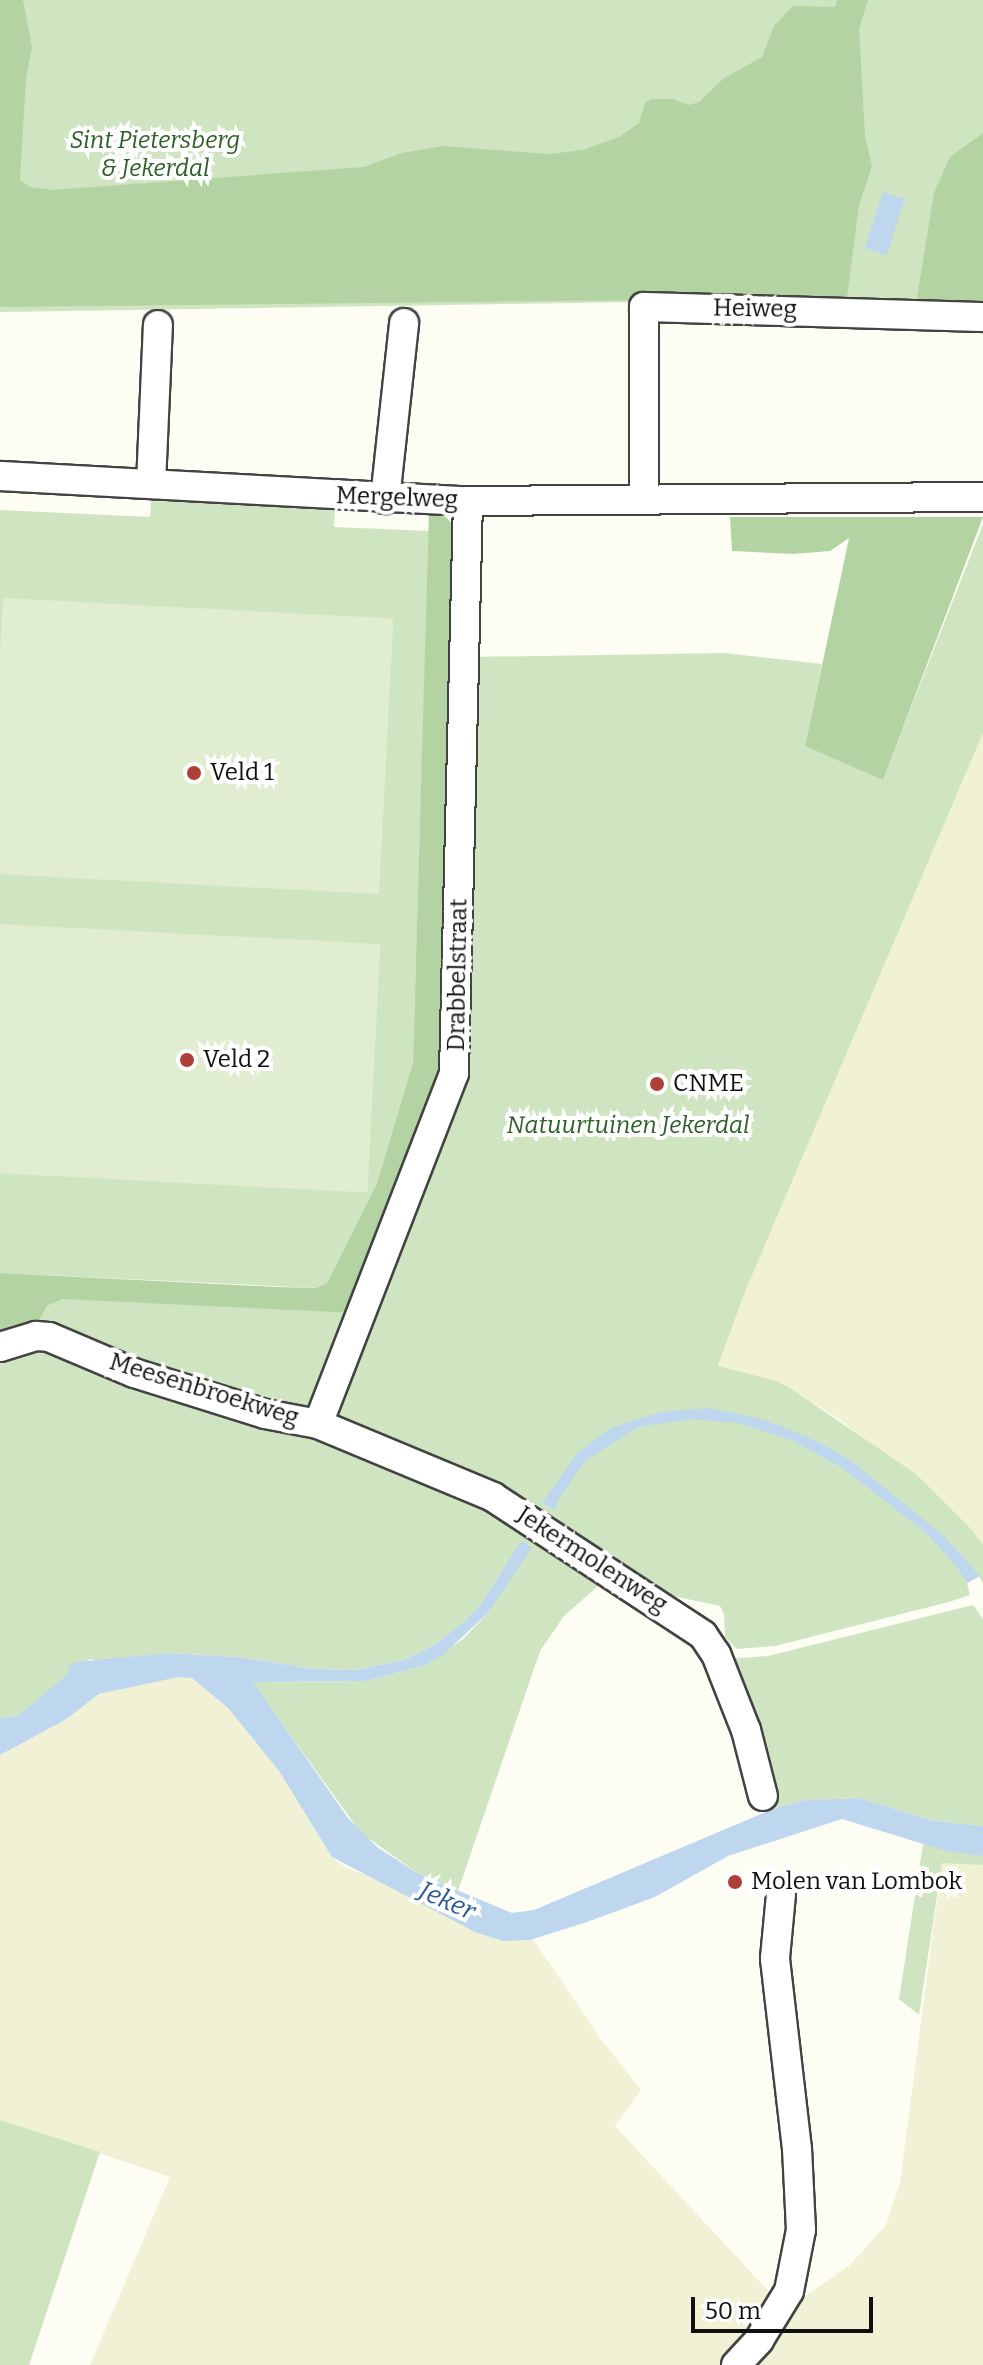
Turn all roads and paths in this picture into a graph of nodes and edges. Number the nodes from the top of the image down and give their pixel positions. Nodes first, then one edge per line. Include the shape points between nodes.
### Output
1 (983, 317) edge
2 (404, 323) dead end
3 (158, 325) dead end
4 (0, 476) edge
5 (151, 484) junction
6 (983, 497) edge
7 (385, 499) junction
8 (644, 500) junction
9 (468, 501) junction
10 (0, 1347) edge
11 (318, 1424) junction
12 (763, 1796) dead end
13 (781, 1895) dead end
14 (736, 2365) edge

1 - 8 street, Heiweg via 872,303 644,307
2 - 7 street
3 - 5 street
4 - 5 street, Mergelweg
5 - 7 street, Mergelweg
6 - 8 street, Mergelweg
7 - 9 street, Mergelweg
8 - 9 street, Mergelweg
9 - 11 street, Drabbelstraat via 454,1073
10 - 11 street, Meesenbroekweg via 49,1337 134,1373 265,1414
11 - 12 street, Jekermolenweg via 493,1497 699,1631 716,1654 746,1730
13 - 14 street via 775,1958 801,2230 789,2291 767,2329

